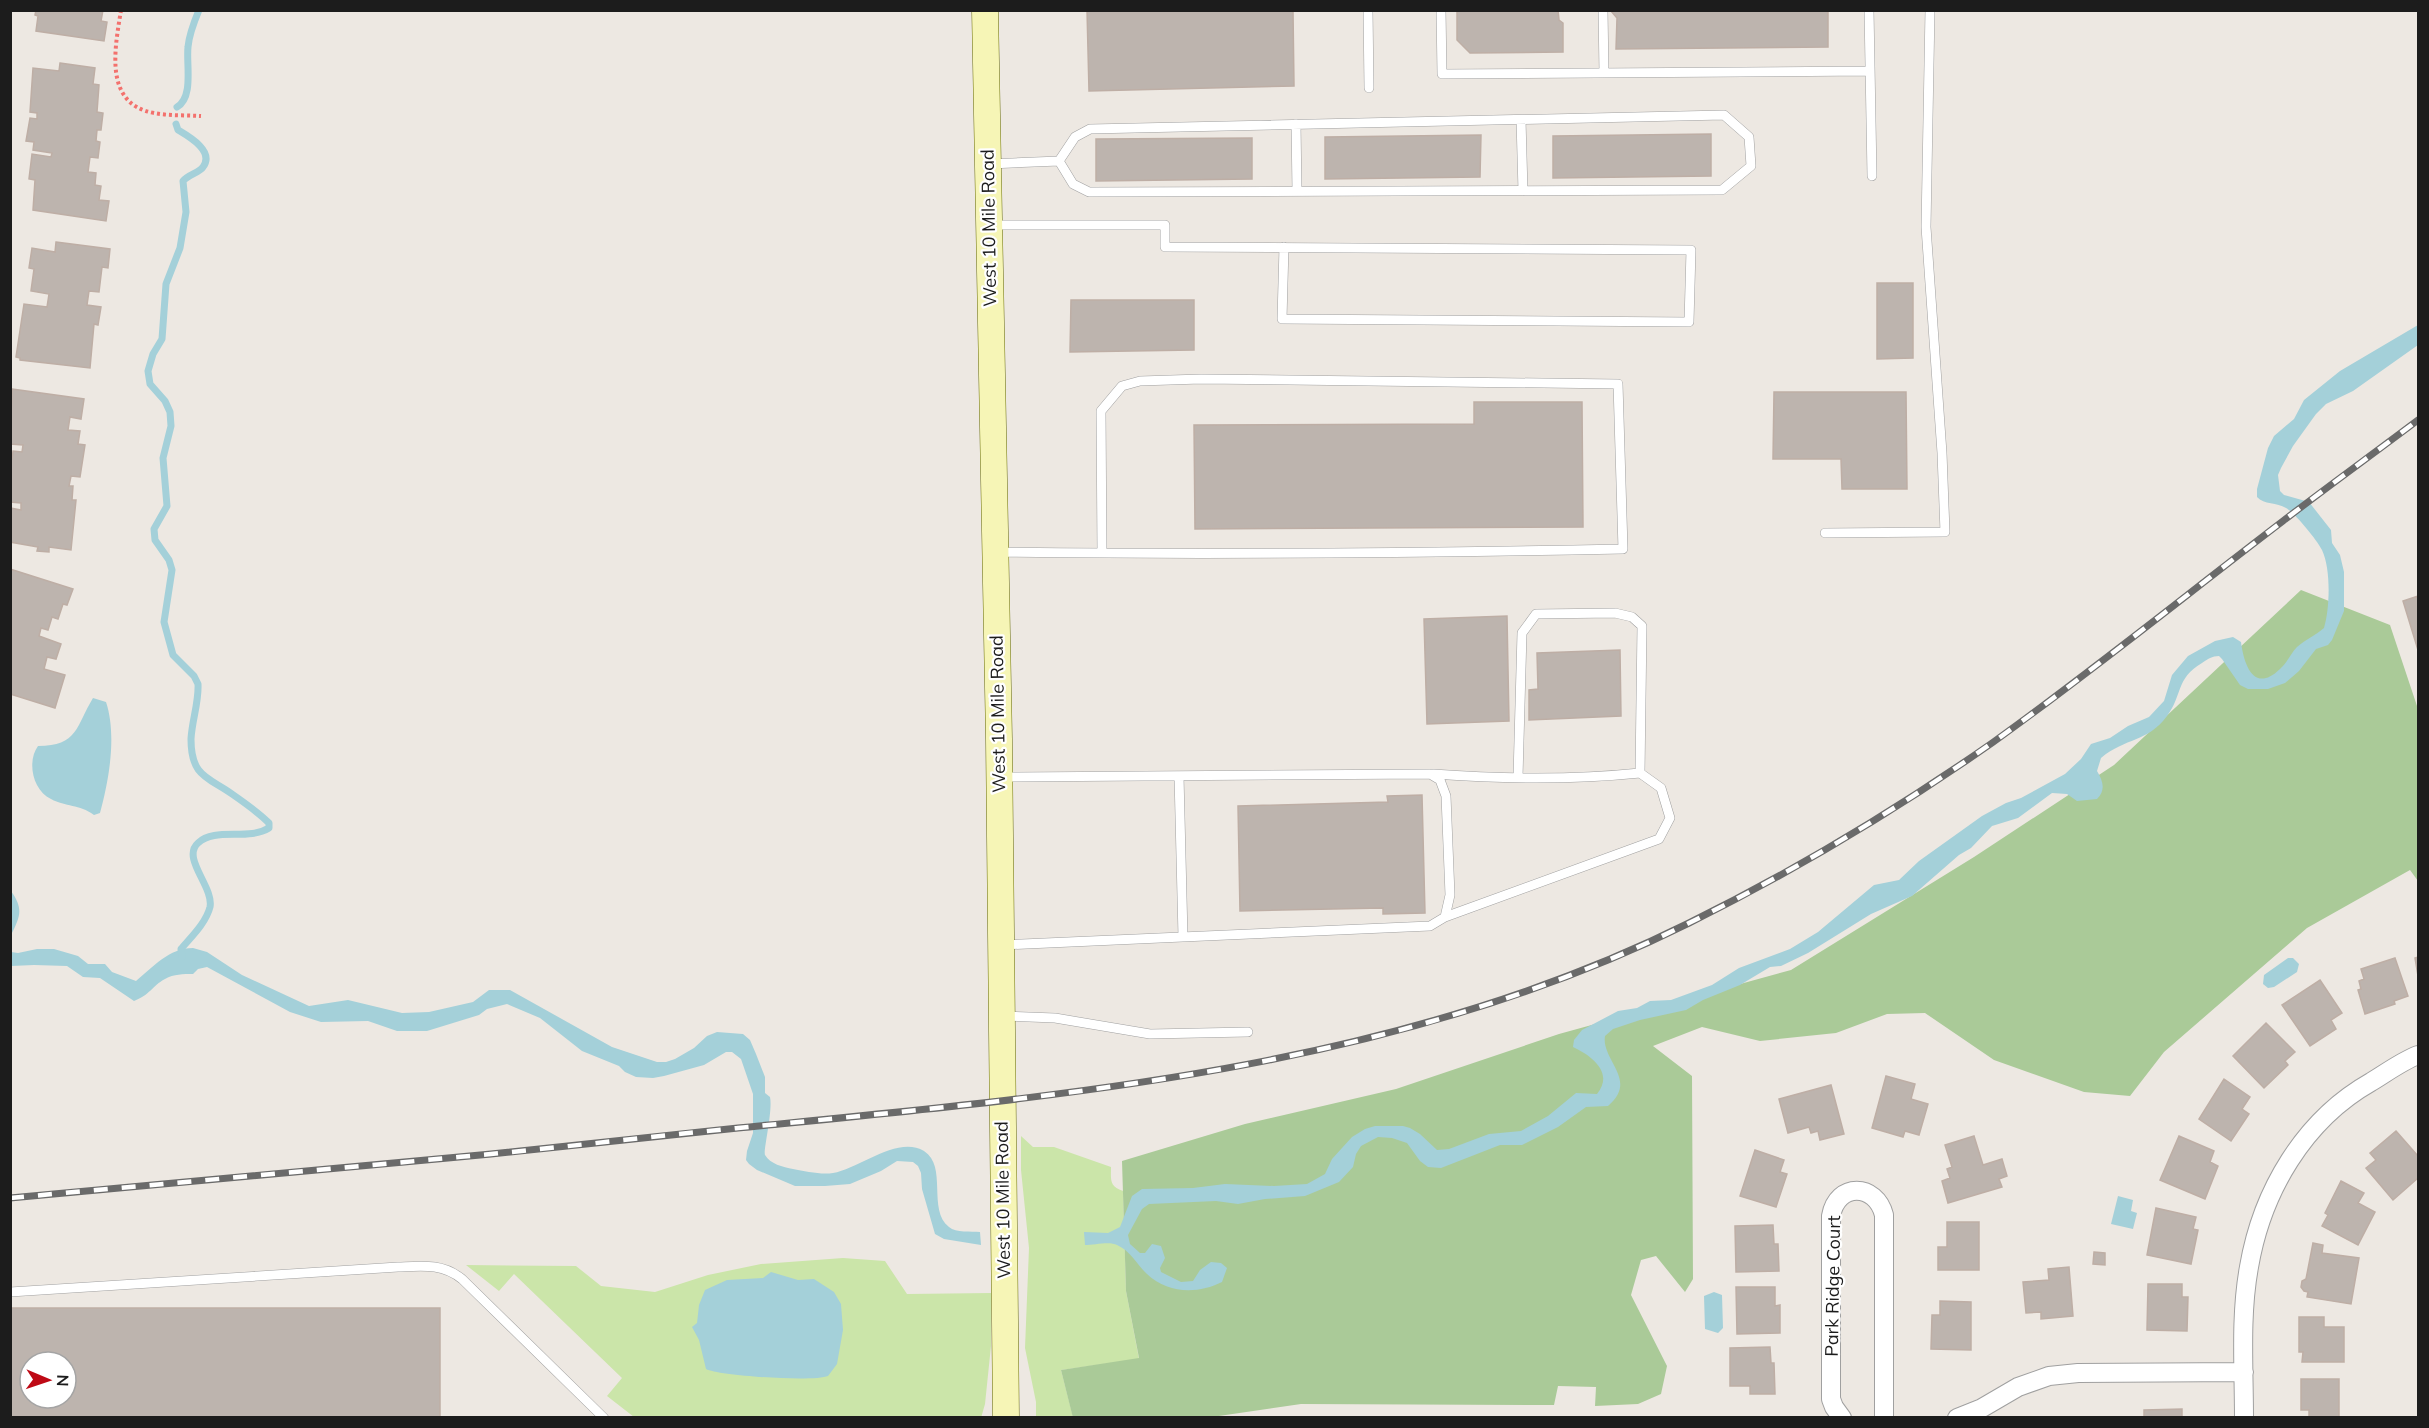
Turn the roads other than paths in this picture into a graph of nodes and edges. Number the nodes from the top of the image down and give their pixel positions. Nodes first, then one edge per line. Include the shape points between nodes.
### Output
1 (985, 10) edge
2 (1368, 10) edge
3 (1441, 10) edge
4 (1603, 10) edge
5 (1869, 10) edge
6 (1930, 10) edge
7 (1870, 71) junction
8 (1604, 73) junction
9 (1369, 88) dead end
10 (1521, 120) junction
11 (1296, 124) junction
12 (1059, 161) junction
13 (988, 164) junction
14 (1872, 176) dead end
15 (1522, 190) junction
16 (1298, 191) junction
17 (989, 225) junction
18 (1284, 247) junction
19 (1825, 533) dead end
20 (995, 552) junction
21 (1102, 553) junction
22 (1640, 773) junction
23 (1430, 774) junction
24 (1179, 776) junction
25 (999, 777) junction
26 (1518, 777) junction
27 (1445, 917) junction
28 (1183, 937) junction
29 (1000, 945) junction
30 (1000, 1016) junction
31 (1248, 1032) dead end
32 (2418, 1055) edge
33 (10, 1292) edge
34 (2244, 1372) junction
35 (604, 1418) edge
36 (1006, 1418) edge
37 (1842, 1418) edge
38 (1884, 1418) edge
39 (1957, 1418) edge
40 (2244, 1418) edge

1 - 13 main road, West 10 Mile Road
2 - 9 lane
3 - 8 lane via 1442,74
4 - 8 lane
5 - 7 lane
6 - 19 lane via 1926,227 1945,532
7 - 8 lane
7 - 14 lane
10 - 11 lane
10 - 15 lane
10 - 15 lane via 1724,115 1749,137 1751,166 1722,190
11 - 12 lane via 1090,129 1075,137
11 - 16 lane
12 - 13 lane
12 - 16 lane via 1073,184 1089,192
13 - 17 main road, West 10 Mile Road
15 - 16 lane
17 - 18 lane via 1165,225 1165,247
17 - 20 main road, West 10 Mile Road
18 - 18 lane via 1691,249 1689,322 1282,319
20 - 21 lane
20 - 25 main road, West 10 Mile Road
21 - 21 lane via 1623,549 1618,384 1201,379 1140,381 1122,386 1101,411
22 - 26 lane
22 - 26 lane via 1642,626 1632,617 1615,613 1536,614 1522,633
22 - 27 lane via 1661,788 1670,818 1659,839
23 - 24 lane
23 - 26 lane
23 - 27 lane via 1440,780 1446,796 1450,895
24 - 25 lane
24 - 28 lane
25 - 29 main road, West 10 Mile Road
27 - 28 lane via 1430,926
28 - 29 lane
29 - 30 main road, West 10 Mile Road
30 - 31 lane via 1055,1018 1150,1034
30 - 36 main road, West 10 Mile Road
32 - 34 street via 2354,1091 2328,1113 2305,1138 2272,1192 2248,1267
33 - 35 lane via 436,1267 451,1271 462,1280
34 - 39 street via 2049,1376
34 - 40 street
37 - 38 street, Park Ridge Court via 1831,1399 1831,1216 1838,1199 1857,1191 1872,1195 1884,1215

